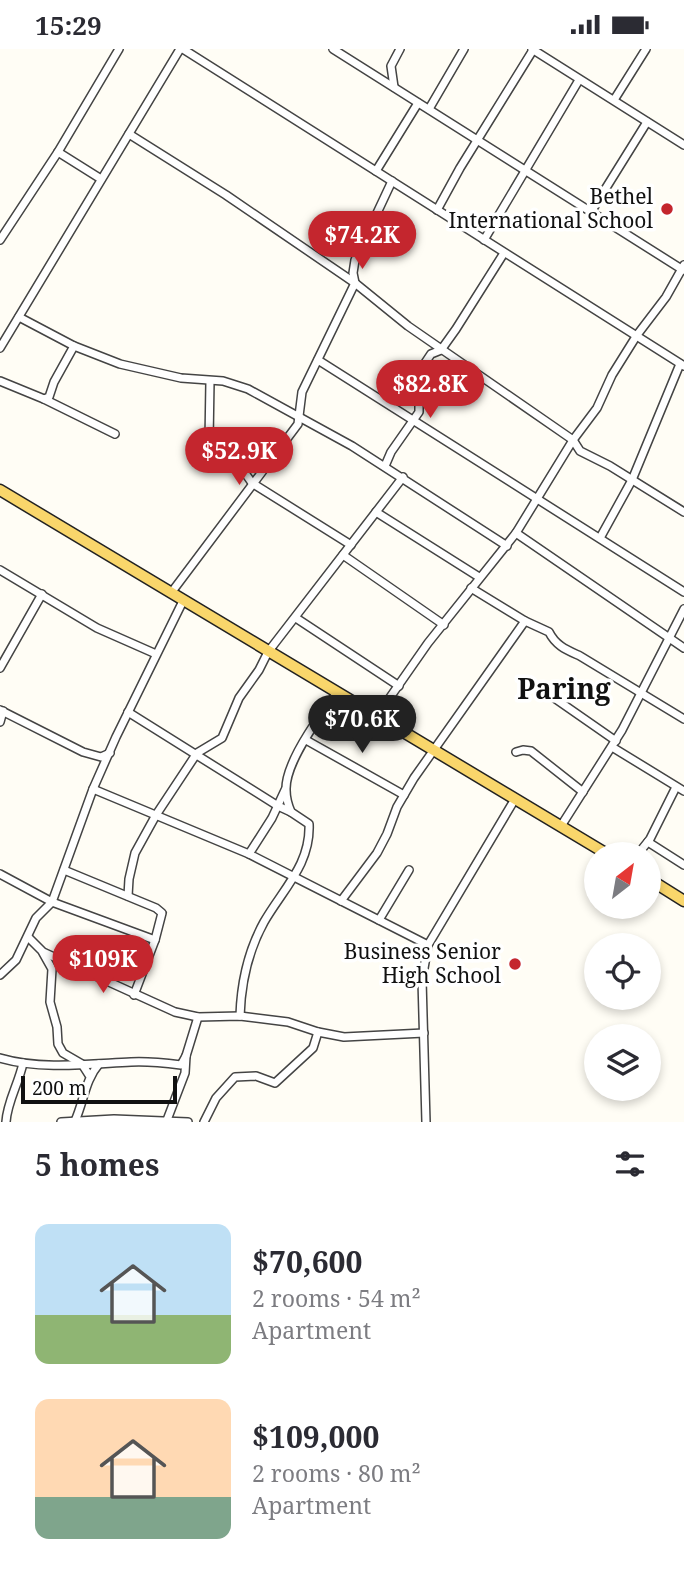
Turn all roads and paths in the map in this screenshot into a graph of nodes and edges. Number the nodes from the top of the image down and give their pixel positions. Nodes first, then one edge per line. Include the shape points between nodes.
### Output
1 (119, 49) edge
2 (181, 49) edge
3 (333, 49) edge
4 (400, 49) edge
5 (464, 49) edge
6 (533, 49) edge
7 (646, 49) edge
8 (579, 80) junction
9 (394, 87) junction
10 (614, 100) junction
11 (418, 103) junction
12 (429, 109) junction
13 (647, 122) junction
14 (130, 134) junction
15 (477, 139) junction
16 (684, 145) edge
17 (58, 152) junction
18 (526, 170) junction
19 (376, 171) junction
20 (102, 179) junction
21 (392, 181) junction
22 (438, 210) junction
23 (591, 212) junction
24 (0, 240) edge
25 (484, 240) junction
26 (504, 253) junction
27 (683, 268) edge
28 (355, 283) junction
29 (19, 317) junction
30 (637, 335) junction
31 (74, 346) junction
32 (0, 348) edge
33 (441, 350) junction
34 (318, 359) junction
35 (682, 365) edge
36 (0, 381) edge
37 (209, 381) junction
38 (44, 399) junction
39 (300, 419) junction
40 (415, 420) junction
41 (115, 434) dead end
42 (573, 440) junction
43 (385, 466) junction
44 (403, 477) junction
45 (632, 480) junction
46 (252, 483) junction
47 (0, 490) edge
48 (539, 499) junction
49 (376, 512) junction
50 (684, 512) edge
51 (516, 533) junction
52 (600, 538) junction
53 (351, 545) junction
54 (508, 546) junction
55 (343, 555) junction
56 (0, 570) edge
57 (479, 577) junction
58 (471, 588) junction
59 (684, 592) edge
60 (171, 593) junction
61 (42, 594) junction
62 (183, 601) junction
63 (684, 609) edge
64 (296, 618) junction
65 (525, 621) junction
66 (444, 625) junction
67 (669, 638) junction
68 (684, 648) edge
69 (268, 652) junction
70 (156, 654) junction
71 (0, 668) edge
72 (400, 686) junction
73 (337, 693) junction
74 (547, 693) dead end
75 (641, 693) junction
76 (2, 711) edge
77 (128, 712) junction
78 (377, 716) junction
79 (684, 719) edge
80 (0, 722) edge
81 (306, 740) junction
82 (614, 744) junction
83 (434, 749) junction
84 (516, 752) dead end
85 (110, 753) junction
86 (197, 753) junction
87 (676, 787) junction
88 (93, 789) junction
89 (286, 789) junction
90 (684, 791) edge
91 (583, 792) junction
92 (404, 795) junction
93 (515, 799) junction
94 (278, 806) junction
95 (291, 812) junction
96 (156, 815) junction
97 (561, 826) junction
98 (587, 842) edge
99 (648, 842) edge
100 (662, 851) edge
101 (248, 854) junction
102 (684, 865) edge
103 (64, 870) junction
104 (409, 870) dead end
105 (0, 874) edge
106 (293, 879) junction
107 (662, 887) edge
108 (128, 896) junction
109 (341, 901) junction
110 (684, 901) edge
111 (52, 902) junction
112 (379, 921) junction
113 (28, 937) junction
114 (155, 940) junction
115 (428, 945) junction
116 (43, 952) junction
117 (0, 975) edge
118 (134, 995) junction
119 (240, 1016) junction
120 (198, 1017) junction
121 (318, 1032) junction
122 (424, 1033) junction
123 (186, 1056) junction
124 (0, 1058) edge
125 (23, 1063) junction
126 (82, 1064) junction
127 (99, 1064) junction
128 (181, 1065) junction
129 (185, 1073) junction
130 (89, 1075) junction
131 (75, 1121) edge
132 (163, 1121) edge
133 (6, 1122) edge
134 (61, 1122) edge
135 (188, 1122) edge
136 (204, 1122) edge
137 (426, 1122) edge

1 - 17 street
2 - 14 street
2 - 19 street
3 - 9 street
4 - 9 street via 391,67
5 - 12 street
6 - 8 street
6 - 15 street
7 - 10 street
8 - 10 street
8 - 18 street
9 - 11 street
10 - 13 street
11 - 12 street
11 - 19 street
12 - 15 street
13 - 16 street
13 - 23 street
14 - 20 street
14 - 28 street
15 - 18 street
15 - 22 street
17 - 20 street
17 - 24 street
18 - 23 street
18 - 25 street
19 - 21 street
20 - 29 street
21 - 22 street
21 - 28 street via 355,260
22 - 25 street
23 - 27 street
25 - 26 street
26 - 30 street
26 - 33 street
27 - 30 street
28 - 33 street
28 - 34 street
29 - 31 street
29 - 32 street
30 - 35 street
30 - 42 street via 597,408
31 - 37 street via 120,364
31 - 38 street via 51,394
33 - 40 street via 430,354 421,373
33 - 42 street
34 - 39 street via 302,392
34 - 40 street
35 - 45 street
36 - 38 street
37 - 39 street via 248,389
37 - 46 street via 209,441 238,463
38 - 41 street
39 - 43 street
39 - 46 street
40 - 43 street
40 - 48 street
42 - 45 street via 580,451
42 - 48 street
43 - 44 street
44 - 49 street
44 - 54 street
45 - 50 street
45 - 52 street
46 - 53 street
46 - 60 street
47 - 60 main road
48 - 51 street
48 - 52 street
49 - 53 street
49 - 57 street
51 - 54 street
51 - 67 street
52 - 59 street
53 - 55 street
54 - 57 street
55 - 64 street
55 - 66 street
56 - 61 street
57 - 58 street
58 - 65 street
58 - 66 street
60 - 62 main road
61 - 70 street via 97,628
61 - 71 street
62 - 69 main road
62 - 70 street
63 - 67 street
64 - 69 street
64 - 72 street
65 - 75 street
65 - 83 street
66 - 72 street
67 - 68 street
67 - 75 street
69 - 73 main road
69 - 86 street via 239,698 222,738
70 - 77 street
72 - 78 street
73 - 78 main road
73 - 81 street
74 - 82 street
75 - 79 street
75 - 82 street
76 - 80 street
76 - 85 street via 93,756
77 - 85 street
77 - 86 street
78 - 83 main road
81 - 89 street
81 - 92 street
82 - 87 street
82 - 91 street
83 - 92 street
83 - 93 main road
84 - 91 street via 531,751
85 - 88 street
86 - 94 street
86 - 96 street
87 - 90 street
87 - 99 street
88 - 96 street
88 - 103 street
89 - 94 street
89 - 95 street
91 - 97 street
92 - 109 street via 377,853
93 - 97 main road
93 - 115 street
94 - 95 street
94 - 101 street
95 - 106 street via 309,824 310,831 305,859
96 - 101 street
96 - 108 street via 135,853
97 - 98 main road
100 - 102 street
101 - 106 street
103 - 108 street
103 - 111 street
104 - 112 street
105 - 111 street
106 - 109 street
106 - 119 street via 253,945
107 - 110 main road
108 - 114 street via 162,913
109 - 112 street
111 - 113 street via 36,918
111 - 114 street
112 - 115 street
113 - 116 street
113 - 117 street via 16,960
114 - 118 street
115 - 122 street via 422,980
116 - 118 street
116 - 126 street via 52,968 50,998 58,1044 63,1053
118 - 120 street
119 - 120 street
119 - 121 street via 288,1022
120 - 123 street
121 - 122 street via 355,1037
121 - 136 street via 313,1048 275,1083 256,1076 235,1077 216,1098
122 - 137 street
123 - 128 street
123 - 129 street
124 - 125 street
125 - 126 street
125 - 133 street
126 - 127 street
126 - 130 street
127 - 128 street
127 - 130 street
128 - 129 street
129 - 132 street
130 - 131 street
131 - 132 street
131 - 134 street
132 - 135 street

